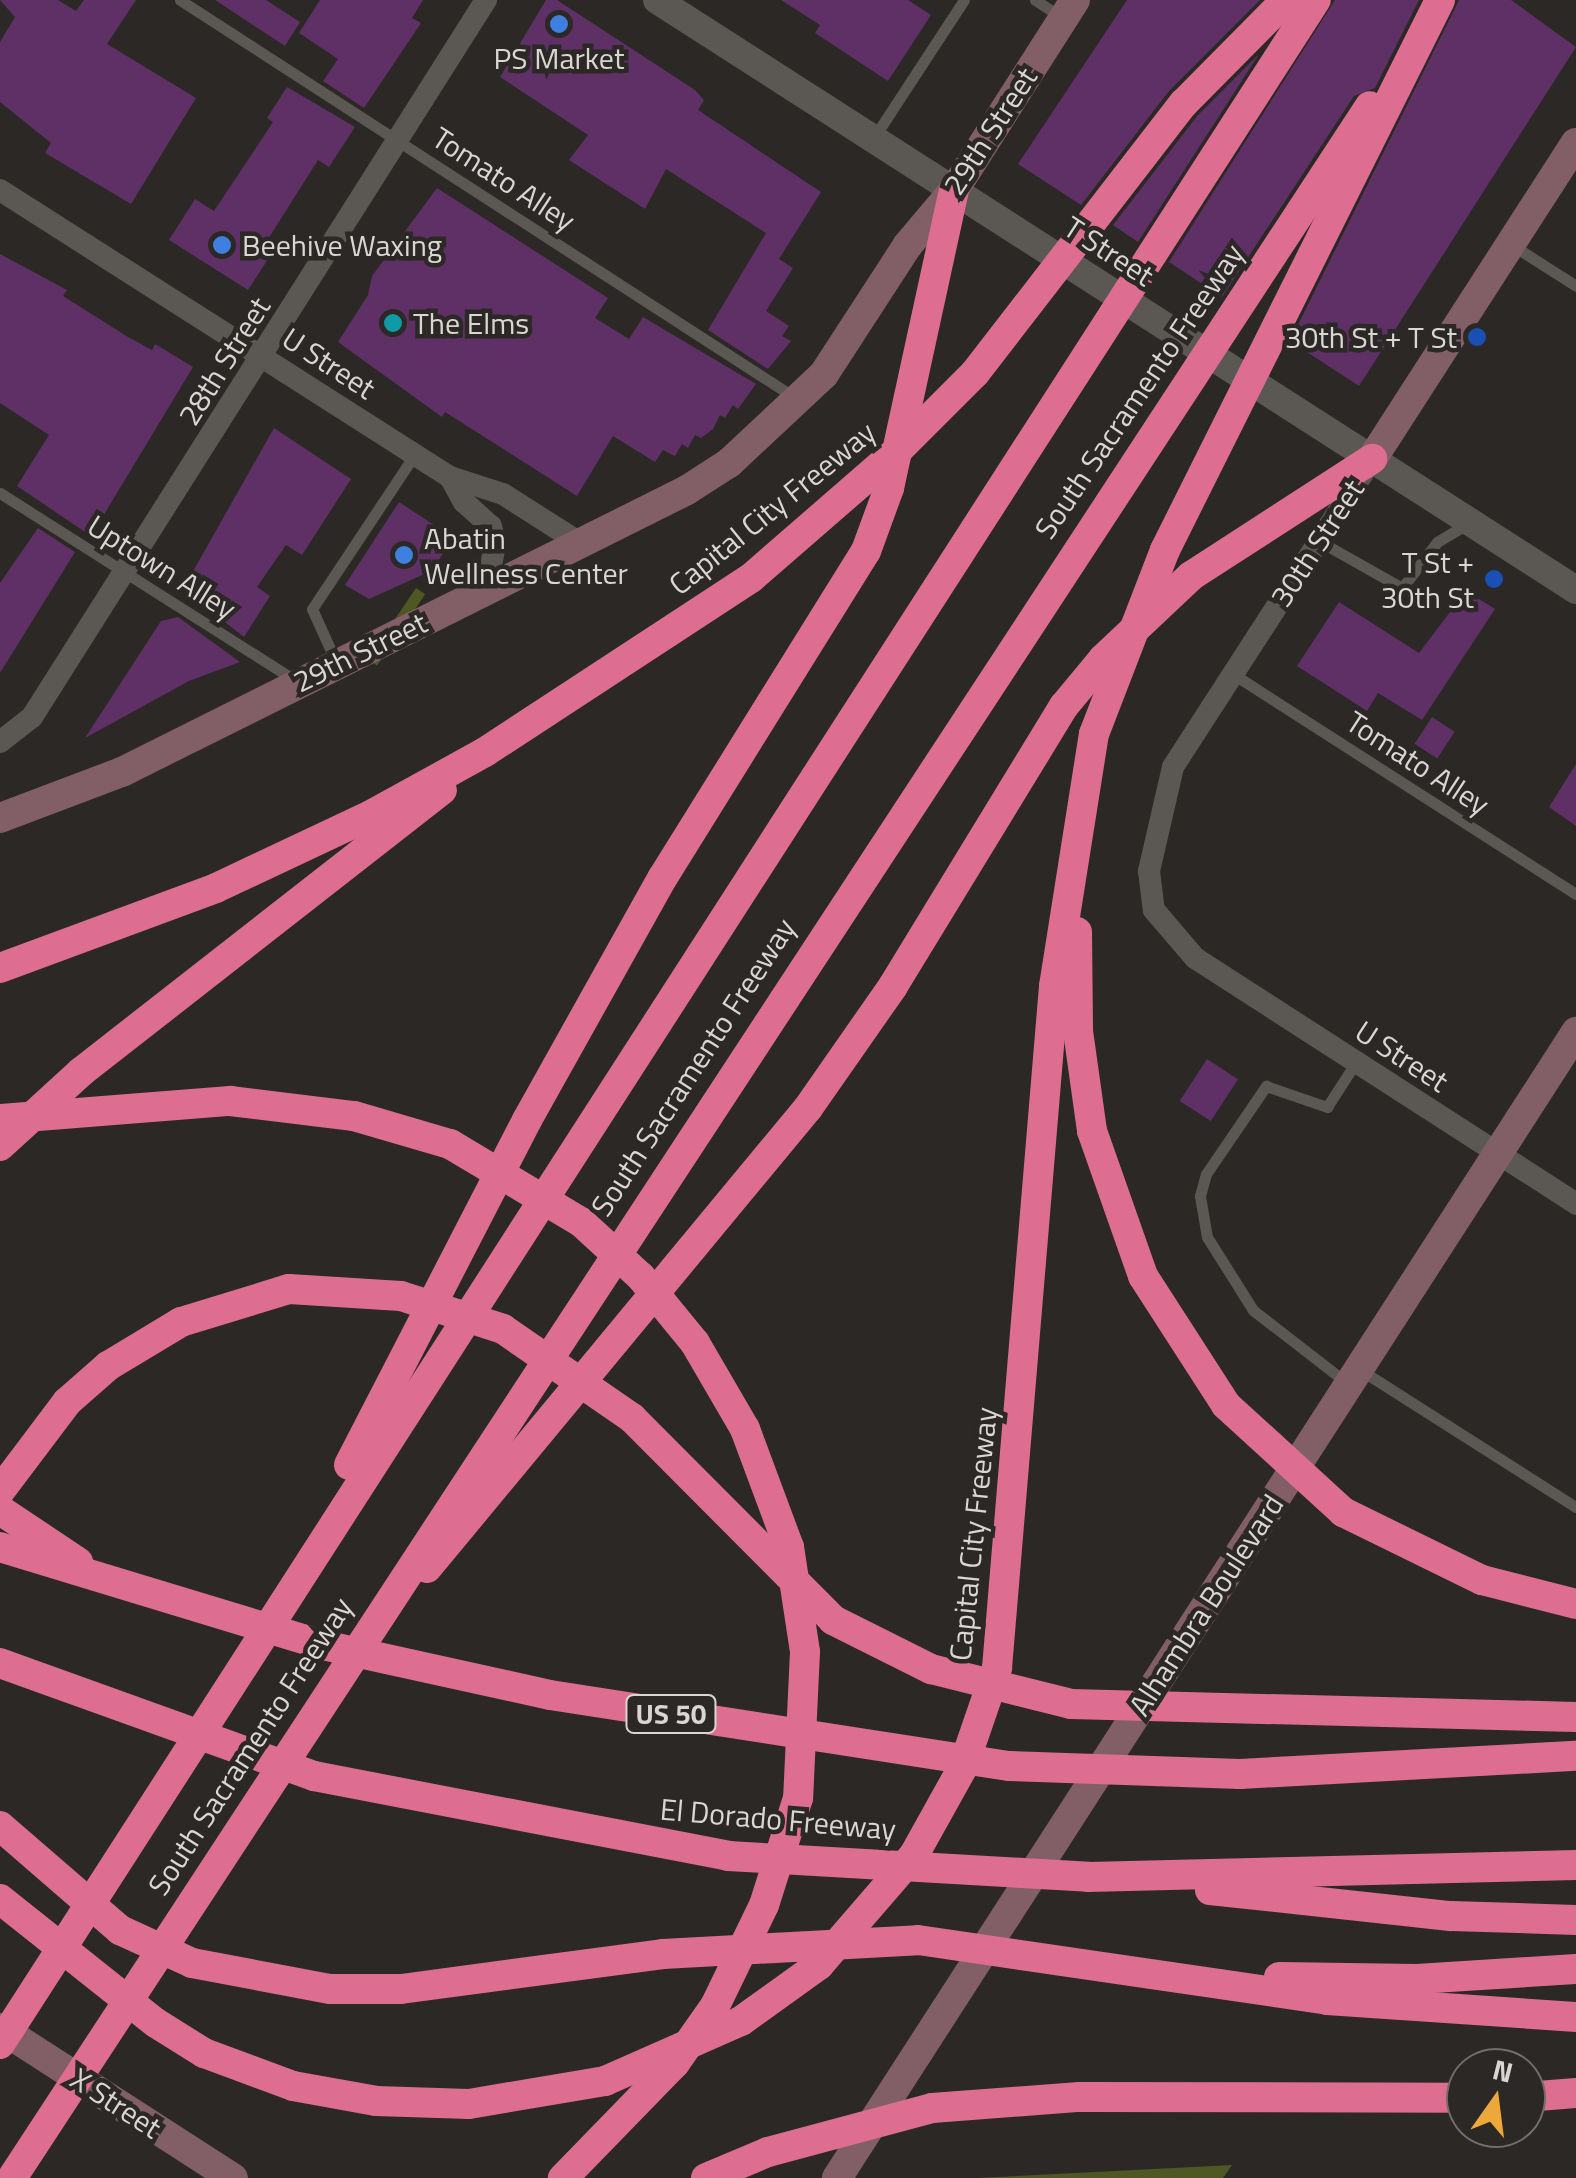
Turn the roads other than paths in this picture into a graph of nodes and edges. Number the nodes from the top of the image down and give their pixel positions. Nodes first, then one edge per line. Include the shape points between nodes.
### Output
1 (180, 0) edge
2 (486, 0) edge
3 (657, 0) edge
4 (964, 0) edge
5 (1035, 0) edge
6 (1286, 0) edge
7 (1316, 0) edge
8 (1440, 0) edge
9 (1069, 9) edge
10 (873, 139) junction
11 (399, 142) junction
12 (1576, 144) edge
13 (0, 190) edge
14 (954, 190) junction
15 (1511, 244) junction
16 (1576, 286) edge
17 (262, 356) junction
18 (800, 401) junction
19 (415, 454) junction
20 (1372, 459) junction
21 (450, 477) junction
22 (0, 493) edge
23 (1471, 522) junction
24 (1319, 541) junction
25 (580, 543) junction
26 (125, 574) junction
27 (1576, 590) edge
28 (476, 595) junction
29 (337, 664) junction
30 (1233, 674) junction
31 (299, 682) junction
32 (0, 742) edge
33 (485, 752) junction
34 (0, 818) edge
35 (1077, 824) junction
36 (1576, 894) edge
37 (1195, 958) joint
38 (0, 968) edge
39 (1576, 1032) edge
40 (1356, 1062) junction
41 (0, 1119) edge
42 (0, 1146) edge
43 (1499, 1156) junction
44 (1576, 1204) edge
45 (1354, 1377) junction
46 (0, 1491) edge
47 (1576, 1507) edge
48 (0, 1510) edge
49 (0, 1547) edge
50 (114, 1586) junction
51 (1576, 1604) edge
52 (265, 1628) junction
53 (0, 1662) edge
54 (344, 1666) junction
55 (0, 1685) edge
56 (1576, 1717) edge
57 (160, 1726) junction
58 (1576, 1756) edge
59 (0, 1826) edge
60 (1576, 1865) edge
61 (1088, 1877) junction
62 (0, 1899) edge
63 (1576, 1920) edge
64 (1576, 1969) edge
65 (1146, 1974) junction
66 (1576, 2017) edge
67 (0, 2028) edge
68 (0, 2044) edge
69 (1576, 2093) edge
70 (1546, 2095) edge
71 (1446, 2098) edge
72 (20, 2166) edge
73 (845, 2175) edge
74 (233, 2178) edge
75 (563, 2178) edge
76 (706, 2178) edge

1 - 11 lane, Tomato Alley
2 - 11 street, 28th Street
3 - 10 street, T Street
4 - 10 lane
5 - 9 lane
6 - 33 highway, Capital City Freeway via 1184,103 975,373 820,520 680,628
7 - 52 highway, South Sacramento Freeway
8 - 35 highway via 1165,550 1105,697
8 - 54 highway, South Sacramento Freeway
9 - 14 main road, 29th Street
10 - 14 street, T Street
11 - 17 street, 28th Street
11 - 18 lane, Tomato Alley
12 - 15 main road, 30th Street
13 - 17 street, U Street
14 - 18 main road, 29th Street
14 - 20 street, T Street
14 - 52 highway via 889,488 866,552 663,877 527,1120
15 - 16 lane
15 - 20 main road, 30th Street
17 - 19 street, U Street
17 - 26 street, 28th Street
18 - 25 main road, 29th Street via 687,490
19 - 21 street, U Street
19 - 29 lane via 312,608
20 - 23 street, T Street
20 - 24 street, 30th Street
20 - 54 highway via 1192,576 1103,659 1064,706 892,986 808,1108
21 - 25 street, U Street via 504,494
21 - 28 street via 464,502 491,526 489,576
22 - 26 lane, Uptown Alley
23 - 24 lane via 1437,542 1402,588
23 - 27 street, T Street
24 - 30 street, 30th Street
25 - 28 main road, 29th Street
26 - 31 lane, Uptown Alley
26 - 32 street, 28th Street via 32,717
28 - 29 main road, 29th Street
29 - 31 main road, 29th Street
30 - 36 lane, Tomato Alley
30 - 37 street, 30th Street via 1173,767 1149,871 1154,910
31 - 34 main road, 29th Street via 122,772
33 - 38 highway, Capital City Freeway via 216,888
33 - 42 highway via 390,837 81,1072
35 - 51 highway via 1078,1032 1092,1131 1143,1276 1226,1405 1284,1464 1354,1518 1482,1580
35 - 62 highway, Capital City Freeway via 1054,986 1006,1605 979,1726 914,1855 819,1965 741,2021 605,2082 469,2104 376,2101 294,2086 204,2053
37 - 40 street, U Street
39 - 43 main road, Alhambra Boulevard
40 - 43 street, U Street
40 - 45 lane via 1327,1107 1266,1086 1206,1174 1200,1196 1207,1236 1254,1310
41 - 75 highway via 230,1100 354,1116 450,1144 581,1222 642,1276 722,1385 765,1475 788,1547 806,1699 798,1798 784,1849 715,2006 675,2063
43 - 44 street, U Street
43 - 45 main road, Alhambra Boulevard
45 - 47 lane
45 - 73 main road, Alhambra Boulevard
46 - 56 highway via 67,1402 135,1348 226,1306 288,1290 401,1296 503,1329 632,1418 834,1620 931,1669 1071,1704
48 - 50 highway
49 - 50 highway, US 50
50 - 58 highway, US 50 via 323,1645 550,1696 1009,1766 1240,1774
52 - 68 highway, South Sacramento Freeway
53 - 57 highway, El Dorado Freeway
54 - 72 highway, South Sacramento Freeway
55 - 57 highway
57 - 61 highway, El Dorado Freeway via 314,1776 728,1856
59 - 65 highway via 120,1930 192,1964 330,1989 401,1988 663,1954 918,1940
60 - 61 highway, El Dorado Freeway
61 - 63 highway via 1451,1916
64 - 65 highway via 1416,1980
65 - 66 highway via 1326,2000
67 - 74 main road, X Street
69 - 70 highway
71 - 76 highway via 1080,2097 932,2108 768,2152

